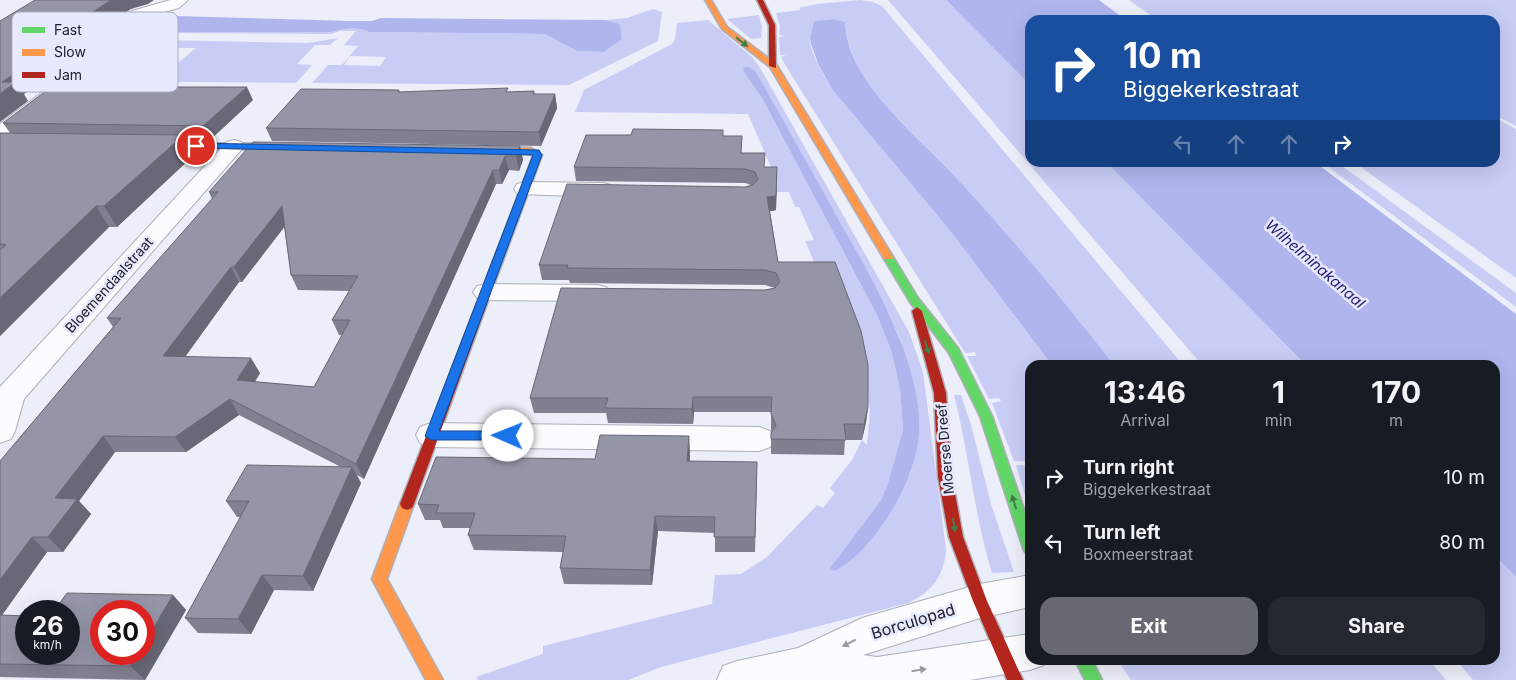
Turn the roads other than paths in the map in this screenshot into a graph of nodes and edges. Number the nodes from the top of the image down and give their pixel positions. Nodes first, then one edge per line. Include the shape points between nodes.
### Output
1 (180, 0) edge
2 (708, 0) edge
3 (760, 0) edge
4 (146, 12) edge
5 (773, 66) junction
6 (55, 92) edge
7 (3, 141) edge
8 (134, 145) edge
9 (234, 146) junction
10 (298, 147) edge
11 (473, 150) edge
12 (525, 189) junction
13 (620, 190) edge
14 (486, 292) junction
15 (626, 293) edge
16 (914, 300) junction
17 (0, 431) edge
18 (431, 436) junction
19 (760, 439) dead end
20 (1025, 533) edge
21 (1025, 591) edge
22 (980, 601) junction
23 (1017, 663) edge
24 (1086, 665) edge
25 (802, 666) junction
26 (435, 680) edge
27 (737, 680) edge
28 (1094, 680) edge

1 - 4 street
2 -> 5 street, Moerse Dreef via 724,28
3 - 5 street via 773,24
5 - 16 street, Moerse Dreef
6 - 7 street
8 - 9 street
9 - 10 street
9 - 17 street, Bloemendaalstraat via 10,395
11 - 12 street via 536,152 538,155
12 - 13 street
12 - 14 street
14 - 15 street
14 - 18 street
20 -> 16 street, Moerse Dreef via 986,416 954,351
16 -> 22 street, Moerse Dreef via 940,393 945,477 956,537
18 - 19 street
18 - 26 street via 379,579
21 - 22 street, Borculopad
22 - 23 street, Moerse Dreef
22 -> 25 street, Borculopad via 862,636
25 -> 23 street, Borculopad via 877,676
24 - 28 street
25 - 27 street, Borculopad

